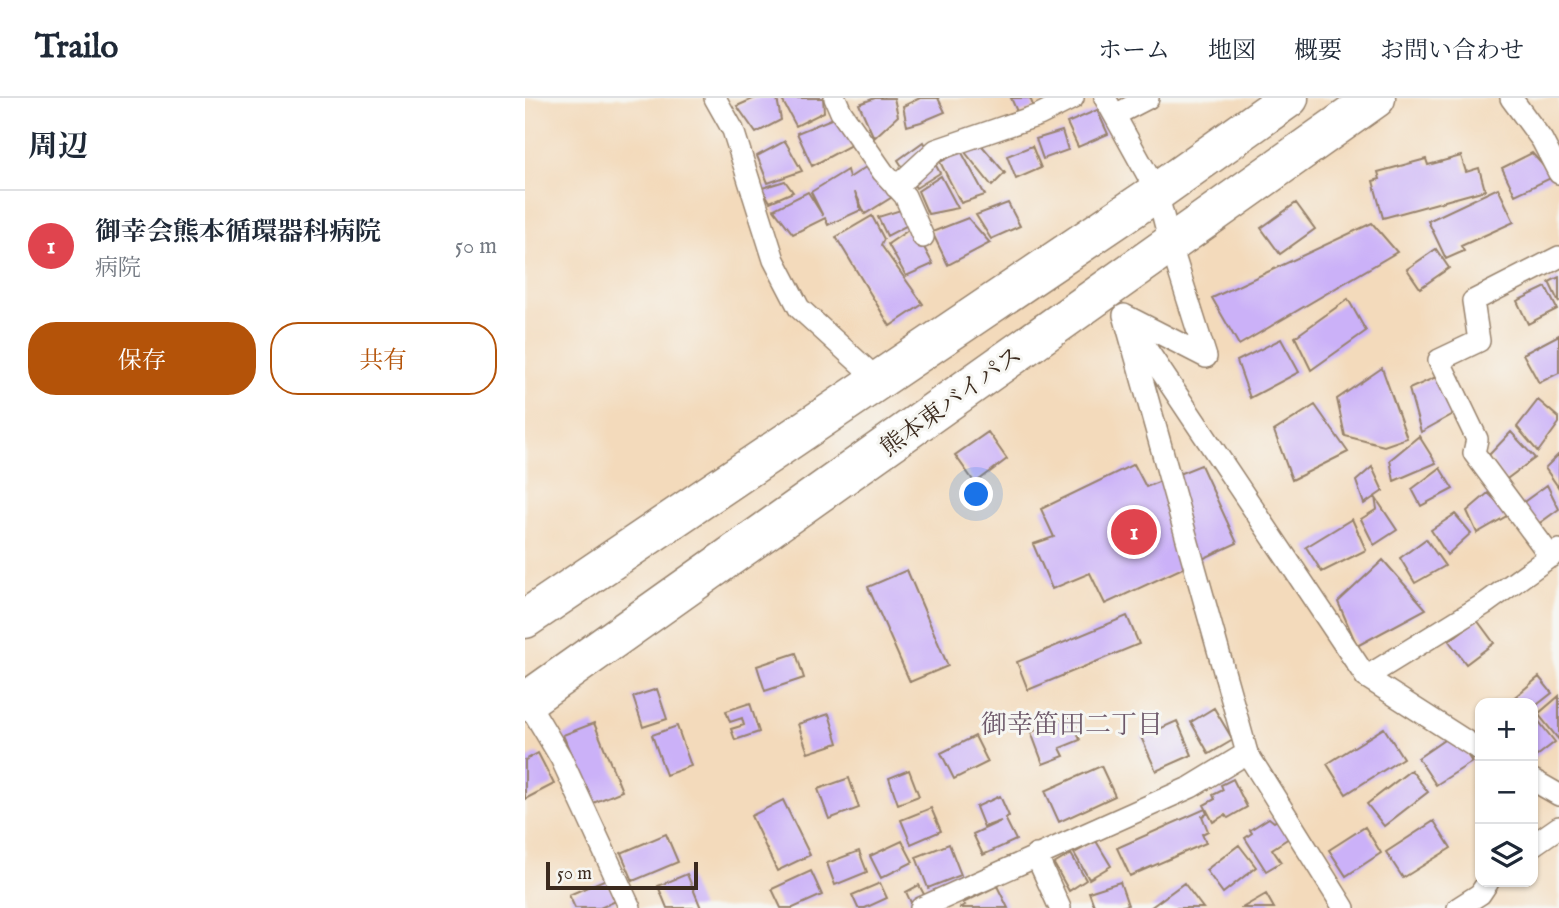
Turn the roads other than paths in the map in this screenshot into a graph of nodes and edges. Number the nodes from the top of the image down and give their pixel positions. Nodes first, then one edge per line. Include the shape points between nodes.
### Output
1 (715, 98) edge
2 (835, 98) edge
3 (1073, 98) edge
4 (1147, 98) edge
5 (1289, 98) edge
6 (1376, 98) edge
7 (1511, 98) edge
8 (1110, 106) edge
9 (1559, 173) edge
10 (896, 187) junction
11 (1157, 192) junction
12 (923, 237) dead end
13 (1170, 243) junction
14 (1559, 257) edge
15 (1124, 315) junction
16 (879, 380) junction
17 (1555, 554) edge
18 (525, 620) edge
19 (1366, 677) junction
20 (526, 702) edge
21 (1475, 747) edge
22 (1247, 752) junction
23 (1538, 783) edge
24 (1559, 795) edge
25 (1559, 827) edge
26 (1538, 842) edge
27 (1036, 855) junction
28 (1485, 887) edge
29 (1336, 905) edge
30 (630, 908) edge
31 (921, 908) edge
32 (1060, 908) edge
33 (1458, 908) edge

1 - 16 street via 733,130 774,260 799,308
2 - 10 street
3 - 10 street via 1039,115 936,150
4 - 8 street
5 - 11 highway
6 - 13 highway, 熊本東バイパス
7 - 9 street
8 - 11 street
10 - 12 street via 905,196
11 - 13 street
11 - 16 highway
13 - 15 street via 1206,357
13 - 20 highway, 熊本東バイパス
14 - 17 street via 1473,301 1479,341 1439,360 1477,439 1474,453
15 - 19 street
15 - 22 street
16 - 18 highway
17 - 19 street
19 - 21 street
20 - 30 street via 561,758
22 - 27 street via 1191,786
22 - 29 street
23 - 24 street
25 - 26 street
27 - 31 street
27 - 32 street
28 - 33 street

